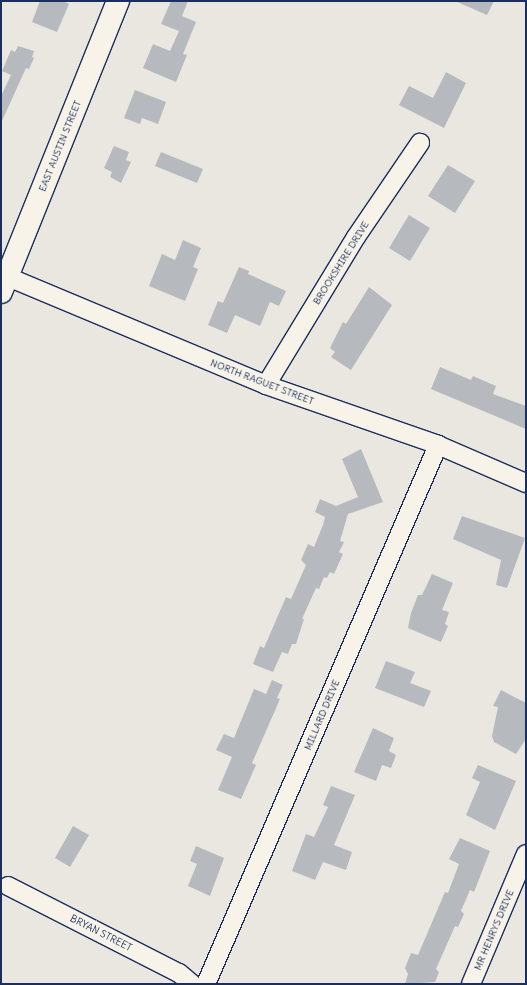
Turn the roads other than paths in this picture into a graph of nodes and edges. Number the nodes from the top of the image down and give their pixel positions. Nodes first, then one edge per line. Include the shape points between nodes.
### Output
1 (118, 1) edge
2 (420, 143) dead end
3 (3, 281) edge
4 (266, 385) junction
5 (438, 445) junction
6 (526, 483) edge
7 (526, 854) edge
8 (8, 886) dead end
9 (192, 984) edge
10 (206, 984) edge
11 (471, 984) edge

1 - 3 main road, EAST AUSTIN STREET
2 - 4 street, BROOKSHIRE DRIVE via 356,237
3 - 4 street, NORTH RAGUET STREET
4 - 5 street, NORTH RAGUET STREET
5 - 6 street, NORTH RAGUET STREET
5 - 10 street, MILLARD DRIVE
7 - 11 street, MR HENRYS DRIVE
8 - 9 street, BRYAN STREET via 179,973

